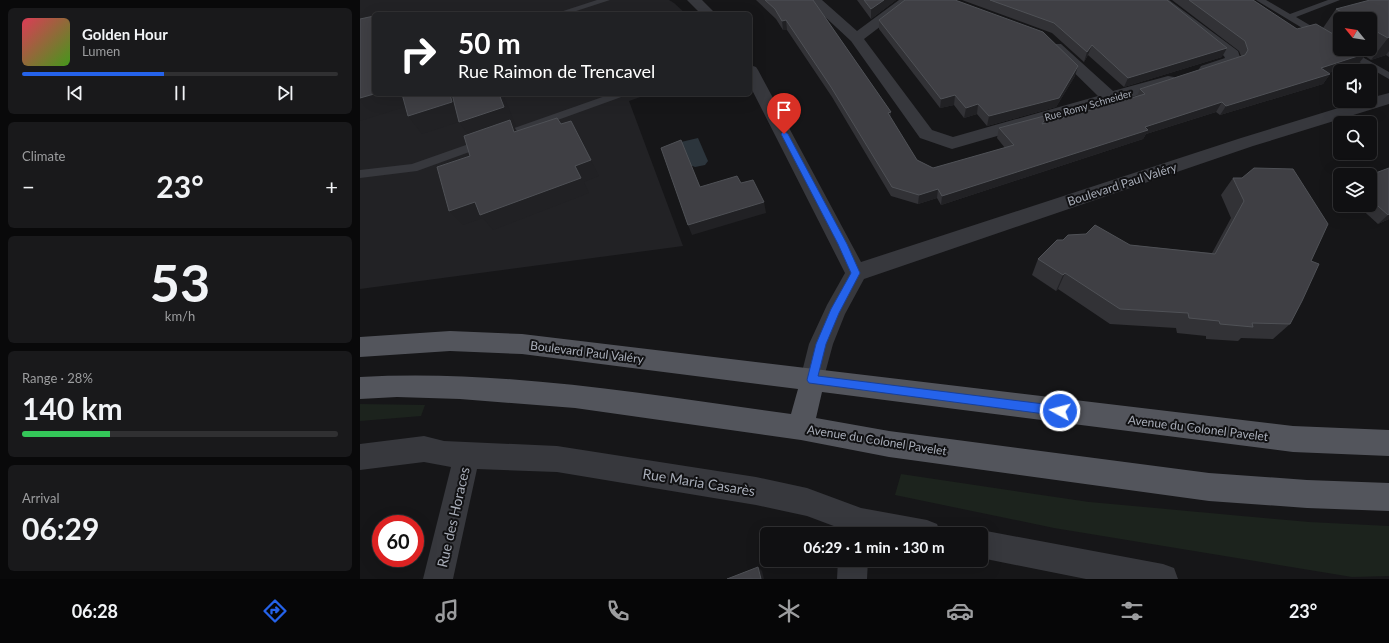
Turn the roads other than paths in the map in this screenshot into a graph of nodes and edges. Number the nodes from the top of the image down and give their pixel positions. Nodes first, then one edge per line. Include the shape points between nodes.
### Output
1 (606, 0) edge
2 (694, 0) edge
3 (814, 0) edge
4 (908, 0) edge
5 (1160, 0) edge
6 (1260, 0) edge
7 (1336, 0) edge
8 (565, 12) edge
9 (707, 12) edge
10 (1289, 17) junction
11 (1046, 37) edge
12 (856, 38) junction
13 (1333, 43) edge
14 (1355, 56) edge
15 (752, 74) edge
16 (1389, 76) edge
17 (615, 96) edge
18 (1389, 98) edge
19 (1111, 99) junction
20 (360, 174) edge
21 (856, 273) junction
22 (360, 347) edge
23 (812, 380) junction
24 (360, 388) edge
25 (800, 428) junction
26 (1389, 443) edge
27 (467, 455) junction
28 (360, 457) edge
29 (1389, 497) edge
30 (858, 527) edge
31 (988, 545) edge
32 (853, 567) edge
33 (438, 579) edge
34 (852, 579) edge
35 (1163, 579) edge

1 - 8 lane
2 - 9 street
3 - 12 street, Rue Romy Schneider
4 - 12 street
5 - 19 street, Rue Romy Schneider via 1232,54 1234,60
6 - 10 lane
7 - 10 lane
10 - 13 lane
11 - 19 street
12 - 19 street, Rue Romy Schneider via 926,134 952,143
14 - 16 lane
15 - 21 street
17 - 20 lane via 413,168
18 - 21 street, Boulevard Paul Valéry via 1217,152
21 - 23 street via 821,344
22 - 23 main road, Boulevard Paul Valéry via 450,341 522,344
23 - 25 main road, Avenue du Colonel Pavelet
23 - 26 main road, Avenue du Colonel Pavelet via 1293,439
24 - 25 main road via 460,388 575,396
25 - 29 main road, Avenue du Colonel Pavelet via 889,444 1210,487
27 - 28 street via 444,454 424,449
27 - 30 street, Rue Maria Casarès via 557,459 756,491 807,502
27 - 33 street, Rue des Horaces
31 - 35 street
32 - 34 street

